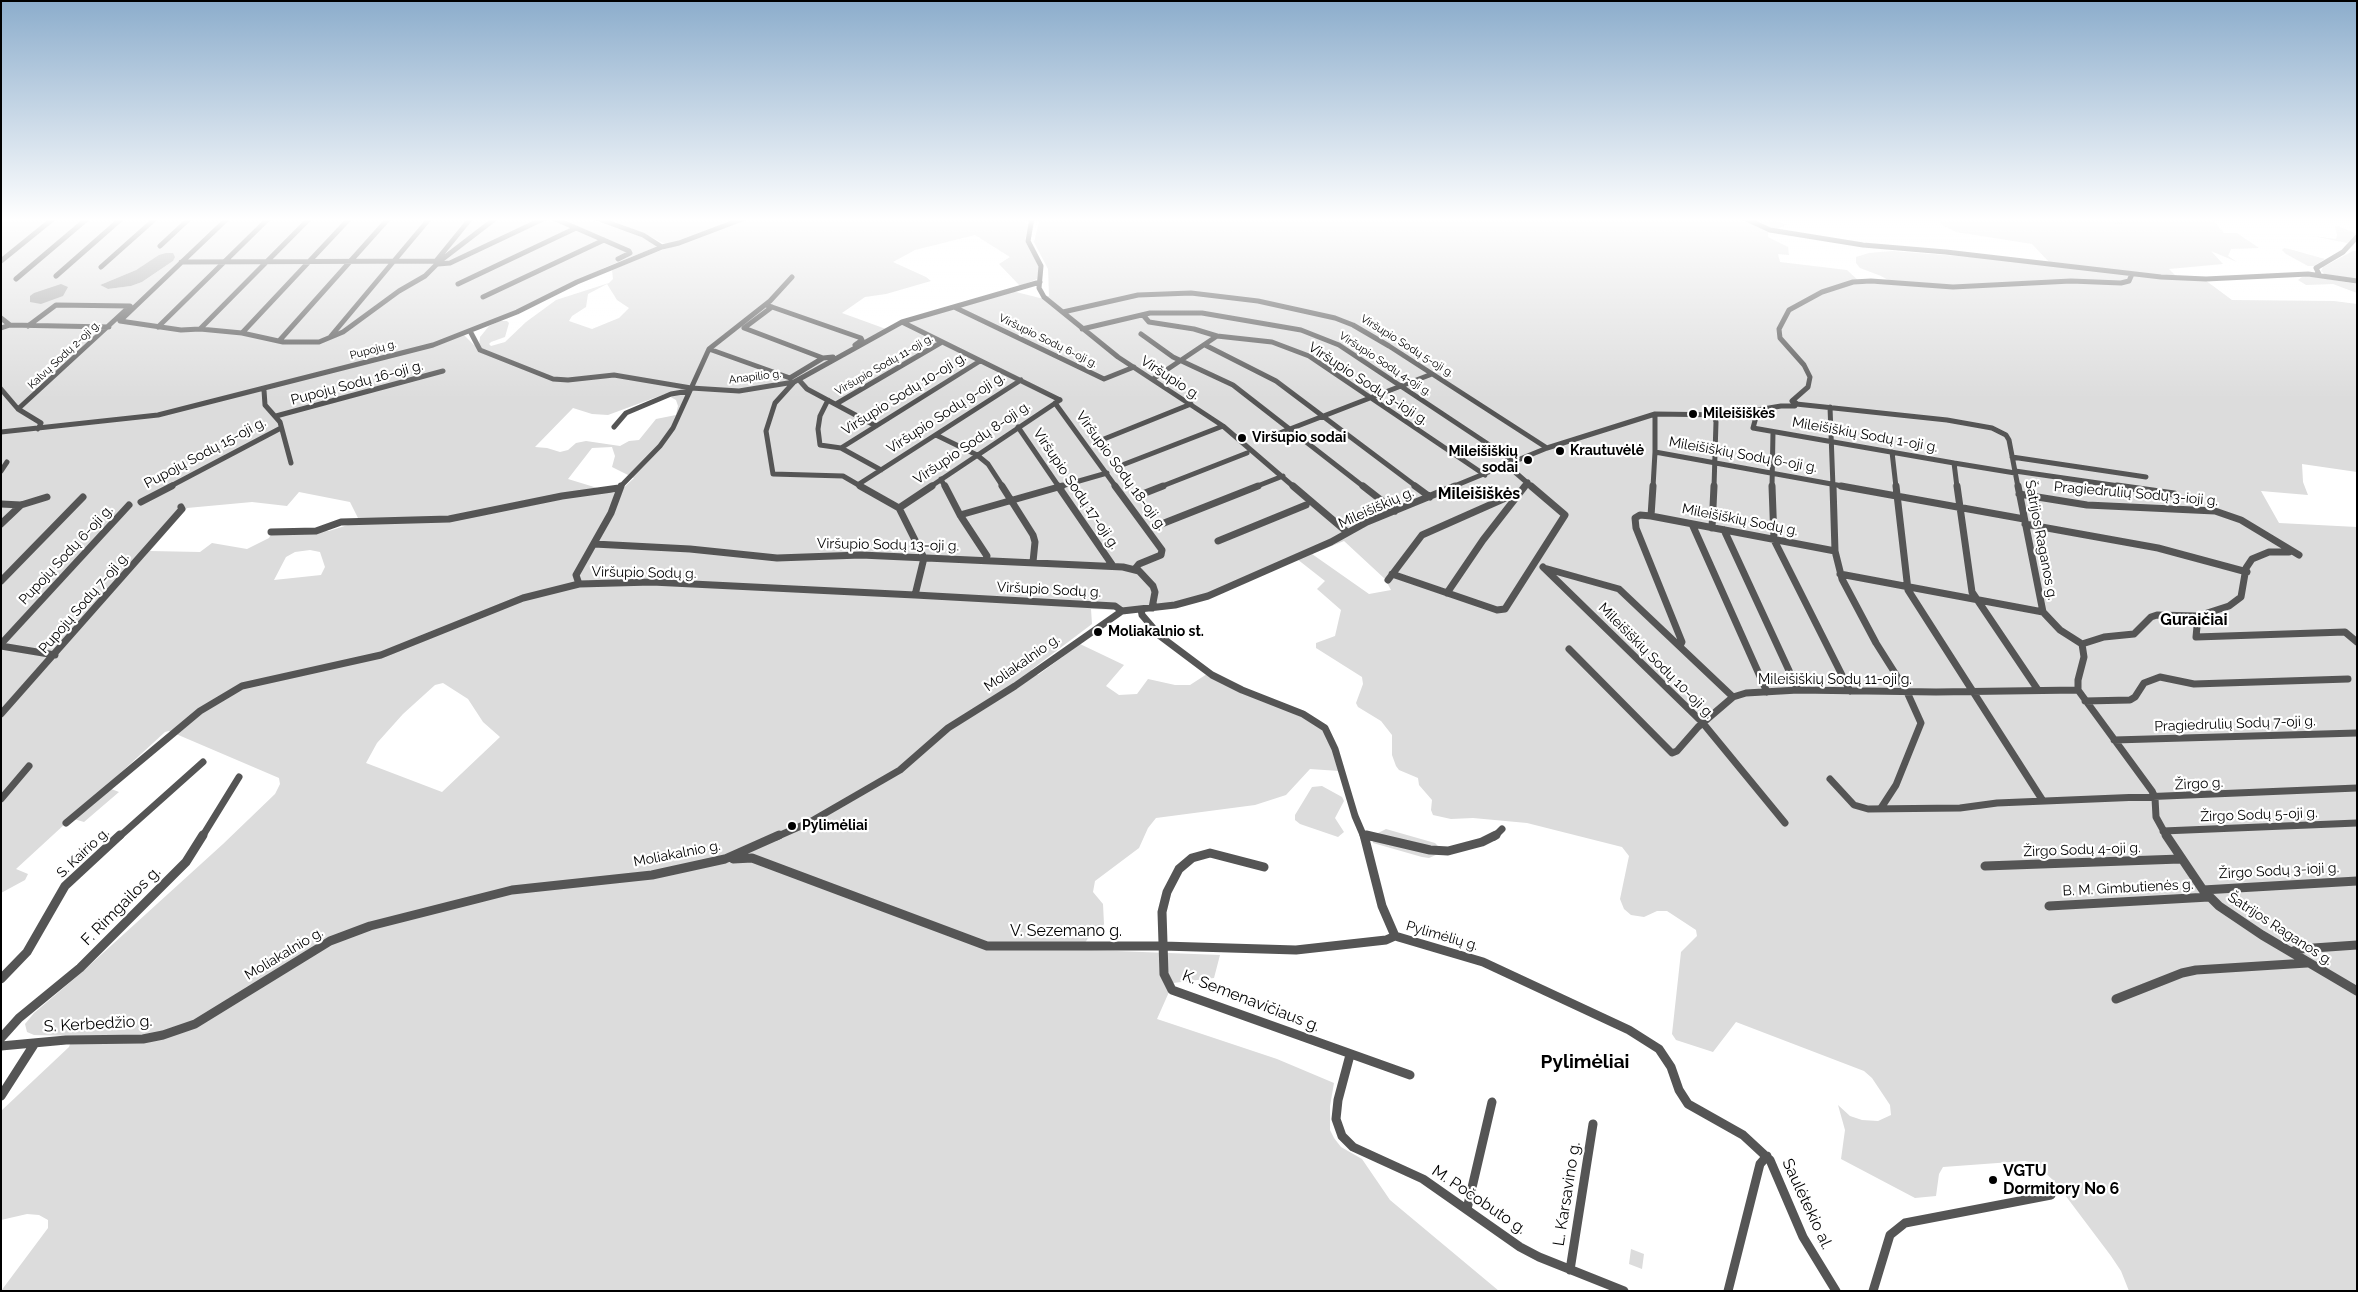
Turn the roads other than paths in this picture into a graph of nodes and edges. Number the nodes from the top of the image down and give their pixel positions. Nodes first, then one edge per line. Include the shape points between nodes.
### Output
1 (163, 278) edge
2 (207, 278) edge
3 (250, 278) edge
4 (294, 278) edge
5 (335, 278) edge
6 (379, 278) edge
7 (421, 278) edge
8 (470, 278) edge
9 (523, 278) edge
10 (578, 278) edge
11 (585, 278) edge
12 (791, 278) edge
13 (1040, 278) edge
14 (2130, 278) edge
15 (2181, 278) edge
16 (2207, 278) edge
17 (2342, 278) edge
18 (2357, 281) edge
19 (1040, 282) junction
20 (458, 284) dead end
21 (483, 297) dead end
22 (765, 305) junction
23 (772, 307) junction
24 (954, 307) junction
25 (512, 310) dead end
26 (1063, 312) junction
27 (1143, 315) junction
28 (1, 318) edge
29 (902, 322) junction
30 (10, 325) junction
31 (28, 326) junction
32 (108, 327) junction
33 (158, 327) junction
34 (1, 328) edge
35 (1082, 328) junction
36 (200, 329) junction
37 (470, 331) junction
38 (242, 333) junction
39 (1141, 334) dead end
40 (1217, 336) junction
41 (327, 340) junction
42 (279, 341) junction
43 (942, 342) junction
44 (1205, 344) junction
45 (710, 349) junction
46 (823, 358) junction
47 (1180, 360) junction
48 (980, 361) junction
49 (815, 363) junction
50 (822, 366) junction
51 (1134, 367) junction
52 (443, 371) dead end
53 (1432, 374) junction
54 (1153, 379) junction
55 (1021, 380) junction
56 (796, 381) junction
57 (1402, 386) junction
58 (1, 389) edge
59 (690, 389) junction
60 (264, 390) junction
61 (1371, 398) junction
62 (828, 400) junction
63 (1058, 401) junction
64 (1791, 403) junction
65 (836, 404) junction
66 (1191, 404) junction
67 (1830, 407) junction
68 (18, 409) junction
69 (1754, 412) junction
70 (1655, 414) junction
71 (276, 416) junction
72 (1322, 416) junction
73 (1714, 416) junction
74 (876, 426) junction
75 (1223, 426) junction
76 (614, 427) dead end
77 (1018, 427) junction
78 (281, 428) junction
79 (38, 429) junction
80 (1289, 429) junction
81 (1, 432) edge
82 (1773, 432) junction
83 (936, 434) junction
84 (1277, 434) dead end
85 (1104, 439) dead end
86 (1832, 442) junction
87 (841, 448) junction
88 (1547, 448) junction
89 (1655, 452) junction
90 (1892, 452) junction
91 (1247, 453) dead end
92 (977, 455) junction
93 (2012, 457) junction
94 (7, 462) dead end
95 (1515, 462) junction
96 (1713, 462) junction
97 (291, 463) dead end
98 (1954, 463) junction
99 (1508, 466) junction
100 (1117, 467) dead end
101 (881, 470) junction
102 (1, 471) edge
103 (2015, 472) junction
104 (1107, 473) junction
105 (1774, 473) junction
106 (1484, 475) junction
107 (1283, 476) junction
108 (2146, 477) dead end
109 (941, 478) junction
110 (1528, 482) junction
111 (859, 484) junction
112 (1834, 484) junction
113 (1059, 486) junction
114 (619, 488) junction
115 (1519, 492) junction
116 (2020, 494) junction
117 (2174, 494) dead end
118 (1140, 495) dead end
119 (1897, 495) junction
120 (47, 497) dead end
121 (83, 497) dead end
122 (1430, 497) junction
123 (1011, 500) junction
124 (140, 502) dead end
125 (1, 504) edge
126 (21, 505) junction
127 (129, 505) dead end
128 (1306, 505) dead end
129 (181, 507) dead end
130 (1961, 507) junction
131 (899, 508) junction
132 (1395, 511) junction
133 (960, 516) junction
134 (1651, 516) junction
135 (2025, 521) junction
136 (1, 524) edge
137 (1692, 524) junction
138 (1160, 525) dead end
139 (1712, 528) junction
140 (1724, 530) junction
141 (271, 532) dead end
142 (1348, 532) junction
143 (1774, 540) junction
144 (1218, 541) dead end
145 (594, 544) junction
146 (1835, 552) junction
147 (924, 558) junction
148 (986, 559) junction
149 (1033, 562) junction
150 (1533, 564) junction
151 (1113, 566) junction
152 (1543, 567) junction
153 (1134, 569) junction
154 (2247, 572) junction
155 (1840, 574) junction
156 (1, 581) edge
157 (579, 584) junction
158 (1906, 586) junction
159 (1447, 593) junction
160 (914, 595) junction
161 (1977, 599) junction
162 (1152, 608) junction
163 (1141, 609) junction
164 (1122, 611) junction
165 (2043, 612) junction
166 (2198, 616) junction
167 (2357, 642) edge
168 (2082, 644) junction
169 (1, 645) edge
170 (1680, 646) junction
171 (1569, 649) dead end
172 (55, 655) junction
173 (2348, 679) dead end
174 (1798, 690) junction
175 (2038, 690) junction
176 (2078, 690) junction
177 (1973, 691) junction
178 (1766, 692) junction
179 (1850, 692) junction
180 (1907, 692) junction
181 (1733, 697) junction
182 (2085, 701) junction
183 (1, 714) edge
184 (1702, 722) junction
185 (2357, 732) edge
186 (2114, 740) junction
187 (203, 762) dead end
188 (29, 766) dead end
189 (239, 777) dead end
190 (1830, 779) dead end
191 (2357, 788) edge
192 (2155, 798) junction
193 (1, 799) edge
194 (2043, 801) junction
195 (1881, 808) junction
196 (66, 823) dead end
197 (1785, 823) dead end
198 (2357, 824) edge
199 (1502, 829) dead end
200 (2163, 831) junction
201 (1364, 836) junction
202 (757, 847) junction
203 (752, 858) junction
204 (725, 859) junction
205 (2180, 859) junction
206 (1985, 866) dead end
207 (1264, 867) dead end
208 (2357, 881) edge
209 (2203, 890) junction
210 (2209, 897) junction
211 (2049, 906) dead end
212 (1391, 938) junction
213 (2357, 945) edge
214 (1163, 946) junction
215 (2291, 952) junction
216 (2307, 963) junction
217 (1, 979) edge
218 (2357, 991) edge
219 (2116, 999) dead end
220 (195, 1024) joint
221 (1, 1038) edge
222 (35, 1043) junction
223 (1, 1046) edge
224 (1350, 1055) junction
225 (1410, 1075) dead end
226 (1, 1096) edge
227 (1492, 1102) dead end
228 (1593, 1124) dead end
229 (1767, 1156) junction
230 (2051, 1195) dead end
231 (1466, 1209) junction
232 (1570, 1270) junction
233 (1624, 1291) edge
234 (1728, 1291) edge
235 (1836, 1291) edge
236 (1873, 1291) edge

1 - 33 street via 119,321
2 - 33 street
3 - 36 street
4 - 38 street
5 - 42 street
6 - 41 street
7 - 41 street
8 - 20 street
9 - 21 street
10 - 25 street
11 - 37 street, Pupojų g. via 539,303
12 - 22 street, Viršupio Sodų g.
13 - 19 street, Viršupio g.
14 - 64 street via 2121,283 2070,282 1961,288 1871,281 1853,282 1822,292 1789,310 1779,328 1780,338 1810,377 1808,387
15 - 16 street
17 - 18 street
19 - 24 street, Anapilio g.
19 - 26 street, Viršupio g. via 1043,296
22 - 23 street
22 - 45 street, Viršupio Sodų g.
23 - 46 street via 744,328
23 - 46 street via 862,340 829,359
24 - 29 street, Anapilio g.
24 - 51 street, Viršupio Sodų 6-oji g. via 1104,379
26 - 35 street, Viršupio g.
26 - 53 street, Viršupio Sodų 5-oji g. via 1138,295 1207,293 1258,301 1345,321
27 - 35 street, Viršupio Sodų 4-oji g.
27 - 40 street, Viršupio Sodų 3-ioji g. via 1149,322
27 - 57 street, Viršupio Sodų 4-oji g. via 1206,313 1301,330 1332,341
28 - 30 street
29 - 43 street
29 - 50 street, Anapilio g.
30 - 31 street
30 - 34 street
31 - 32 street
31 - 32 street, Kalvų Sodų 2-oji g. via 56,304 130,306
32 - 68 street, Kalvų Sodų 2-oji g.
33 - 36 street
35 - 51 street, Viršupio g.
36 - 38 street
37 - 59 street, Anapilio g. via 480,350 553,379 614,375
37 - 60 street, Pupojų g. via 433,345
38 - 42 street
39 - 47 street
40 - 44 street
40 - 61 street, Viršupio Sodų 3-ioji g. via 1268,341 1301,352
41 - 42 street
43 - 48 street
43 - 65 street, Viršupio Sodų 11-oji g.
44 - 47 street
44 - 72 street via 1276,381
45 - 49 street via 790,378
45 - 59 street, Viršupio Sodų g.
46 - 49 street
47 - 54 street
47 - 80 street via 1234,385
48 - 55 street
48 - 74 street, Viršupio Sodų 10-oji g.
49 - 50 street
50 - 56 street, Anapilio g.
51 - 54 street, Viršupio g.
52 - 71 street, Pupojų Sodų 16-oji g.
53 - 57 street
53 - 88 street, Viršupio Sodų 5-oji g.
54 - 66 street, Viršupio g.
55 - 63 street
55 - 83 street, Viršupio Sodų 9-oji g.
56 - 59 street, Anapilio g. via 739,391
56 - 62 street
56 - 111 street via 775,403 766,431 773,474 843,476
57 - 61 street
57 - 95 street, Viršupio Sodų 4-oji g.
58 - 68 street
59 - 76 street via 626,413
59 - 114 street, Viršupio Sodų g. via 666,439
60 - 71 street via 265,405
60 - 79 street, Pupojų g. via 158,415
61 - 72 street
61 - 106 street, Viršupio Sodų 3-ioji g.
62 - 65 street
62 - 87 street, Viršupio Sodų 9-oji g. via 820,416 818,438 822,446
63 - 77 street, Viršupio Sodų 8-oji g.
63 - 104 street, Viršupio Sodų 18-oji g.
64 - 67 street, Šatrijos Raganos g.
64 - 69 street, Mileišiškių g.
65 - 74 street
66 - 75 street, Viršupio g.
66 - 85 street
67 - 86 street
67 - 93 street, Šatrijos Raganos g. via 1935,418 1992,428 2009,440
68 - 79 street via 40,423
69 - 73 street, Mileišiškių g.
69 - 82 street, Mileišiškių Sodų 1-oji g. via 1756,417 1752,428
70 - 73 street, Mileišiškių g.
70 - 88 street, Mileišiškių g.
70 - 89 street, Mileišiškių Sodų 6-oji g.
71 - 78 street
72 - 80 street
72 - 122 street
73 - 96 street
74 - 87 street, Viršupio Sodų 10-oji g.
75 - 100 street
75 - 107 street, Viršupio g.
77 - 92 street, Viršupio Sodų 8-oji g.
77 - 113 street, Viršupio Sodų 17-oji g.
78 - 97 street
78 - 124 street, Pupojų Sodų 15-oji g.
79 - 81 street, Pupojų g.
80 - 84 street
80 - 132 street
82 - 86 street, Mileišiškių Sodų 1-oji g.
82 - 105 street
83 - 92 street
83 - 101 street, Viršupio Sodų 9-oji g.
86 - 90 street, Mileišiškių Sodų 1-oji g.
86 - 112 street
87 - 101 street, Viršupio Sodų 9-oji g.
88 - 95 street, Mileišiškių g.
89 - 96 street, Mileišiškių Sodų 6-oji g.
89 - 134 street
90 - 98 street, Mileišiškių Sodų 1-oji g.
90 - 119 street
91 - 118 street
92 - 109 street, Viršupio Sodų 8-oji g.
92 - 123 street via 988,464
93 - 103 street, Šatrijos Raganos g.
93 - 108 street
94 - 102 street
95 - 99 street, Mileišiškių g.
96 - 105 street, Mileišiškių Sodų 6-oji g.
96 - 139 street
98 - 103 street
98 - 130 street, Mileišiškių Sodų 1-oji g.
99 - 106 street, Mileišiškių g.
99 - 110 street
101 - 111 street
103 - 116 street, Šatrijos Raganos g.
103 - 117 street
104 - 113 street
104 - 153 street, Viršupio Sodų 18-oji g. via 1162,550 1161,554
105 - 112 street, Mileišiškių Sodų 6-oji g.
105 - 143 street
106 - 122 street, Mileišiškių g.
107 - 138 street
107 - 142 street, Viršupio g.
109 - 131 street, Viršupio Sodų 8-oji g.
109 - 133 street
110 - 115 street
110 - 150 street via 1565,515
111 - 131 street
112 - 119 street, Mileišiškių Sodų 6-oji g.
112 - 146 street
113 - 123 street
113 - 151 street, Viršupio Sodų 17-oji g.
114 - 141 street via 449,519 341,522 316,531
114 - 145 street, Viršupio Sodų g.
115 - 159 street
115 - 159 street via 1422,535 1390,577
116 - 135 street, Šatrijos Raganos g.
116 - 154 street, Pragiedrulių Sodų 3-ioji g. via 2087,505 2215,511 2241,520 2299,555 2278,551 2260,554 2247,564
119 - 130 street, Mileišiškių Sodų 6-oji g.
119 - 158 street
120 - 126 street
121 - 156 street
122 - 132 street, Mileišiškių g.
123 - 133 street
123 - 149 street via 1033,535
125 - 126 street
126 - 136 street
127 - 169 street, Pupojų Sodų 6-oji g.
128 - 144 street
129 - 172 street, Pupojų Sodų 7-oji g.
130 - 135 street, Mileišiškių Sodų 6-oji g.
130 - 161 street, Mileišiškių Sodų 1-oji g. via 1972,592
131 - 147 street
132 - 142 street, Mileišiškių g.
133 - 148 street
134 - 137 street, Mileišiškių Sodų g.
134 - 170 street via 1637,516 1634,522 1682,642
135 - 154 street, Mileišiškių Sodų 6-oji g. via 2158,548
135 - 165 street, Šatrijos Raganos g.
137 - 139 street, Mileišiškių Sodų g.
137 - 178 street
139 - 140 street, Mileišiškių Sodų g.
140 - 143 street, Mileišiškių Sodų g.
140 - 174 street
142 - 162 street, Mileišiškių g. via 1208,596
143 - 146 street, Mileišiškių Sodų g.
143 - 179 street
145 - 147 street, Viršupio Sodų 13-oji g. via 777,558 861,555
145 - 157 street, Viršupio Sodų g. via 576,575
146 - 155 street
147 - 148 street, Viršupio Sodų 13-oji g.
147 - 160 street
148 - 149 street, Viršupio Sodų 13-oji g.
149 - 151 street, Viršupio Sodų 13-oji g.
150 - 152 street
150 - 159 street via 1505,609
151 - 153 street, Viršupio Sodų 13-oji g.
152 - 170 street via 1619,589
152 - 184 street, Mileišiškių Sodų 10-oji g.
153 - 162 street via 1143,574 1154,589
154 - 166 street via 2238,600
155 - 158 street
155 - 180 street via 1876,643
157 - 160 street, Viršupio Sodų g. via 652,582
157 - 196 street via 523,598 381,655 242,686 200,711
158 - 161 street
158 - 177 street
160 - 164 street, Viršupio Sodų g. via 1115,606
161 - 165 street
161 - 175 street, Mileišiškių Sodų 1-oji g.
162 - 163 street, Mileišiškių g.
163 - 164 street, Mileišiškių g.
163 - 201 street, Pylimėlių g. via 1142,615 1160,636 1212,675 1304,714 1325,728
164 - 202 street, Moliakalnio g. via 1015,686 948,728 900,770 810,822
165 - 168 street, Šatrijos Raganos g. via 2060,630
166 - 167 street via 2196,637 2345,632
166 - 168 street via 2157,615 2134,634 2104,637
168 - 176 street via 2084,657
169 - 172 street
170 - 181 street
171 - 184 street, Mileišiškių Sodų 11-oji g. via 1672,753
172 - 183 street, Pupojų Sodų 7-oji g.
173 - 182 street via 2194,684 2160,676 2144,683 2130,700
174 - 178 street, Mileišiškių Sodų 11-oji g.
174 - 179 street, Mileišiškių Sodų 11-oji g.
175 - 176 street, Mileišiškių Sodų 11-oji g.
175 - 177 street, Mileišiškių Sodų 11-oji g.
176 - 182 street, Šatrijos Raganos g.
177 - 180 street, Mileišiškių Sodų 11-oji g.
177 - 194 street
178 - 181 street, Mileišiškių Sodų 11-oji g.
179 - 180 street, Mileišiškių Sodų 11-oji g.
180 - 195 street via 1920,728 1896,785
181 - 184 street, Mileišiškių Sodų 11-oji g.
182 - 186 street, Šatrijos Raganos g.
184 - 197 street, Mileišiškių Sodų 10-oji g.
185 - 186 street, Pragiedrulių Sodų 7-oji g.
186 - 192 street, Šatrijos Raganos g.
187 - 217 street, S. Kairio g. via 72,878 27,952
188 - 193 street
189 - 221 street, F. Rimgailos g. via 186,862 80,968 19,1018
190 - 195 street, Žirgo g. via 1854,805
191 - 192 street, Žirgo g.
192 - 194 street, Žirgo g.
192 - 200 street, Šatrijos Raganos g. via 2156,817
194 - 195 street, Žirgo g. via 1960,808
198 - 200 street, Žirgo Sodų 5-oji g.
199 - 201 street via 1482,842 1448,851
200 - 205 street, Šatrijos Raganos g.
201 - 212 street, Pylimėlių g.
202 - 203 street
202 - 204 street, Moliakalnio g.
203 - 204 street, V. Sezemano g.
203 - 214 street, V. Sezemano g. via 987,946
204 - 220 street, Moliakalnio g. via 652,875 512,890 370,926 330,941
205 - 206 street, Žirgo Sodų 4-oji g.
205 - 209 street, Šatrijos Raganos g.
207 - 214 street, K. Semenavičiaus g. via 1210,853 1200,854 1185,863 1167,892 1162,912
208 - 209 street, Žirgo Sodų 3-ioji g.
209 - 210 street, Šatrijos Raganos g.
210 - 211 street, B. M. Gimbutienės g.
210 - 215 street, Šatrijos Raganos g. via 2237,919
212 - 214 street, V. Sezemano g. via 1296,950
212 - 229 street, Pylimėlių g. via 1483,962 1643,1038 1666,1058 1688,1104 1743,1135
213 - 215 street
214 - 224 street, K. Semenavičiaus g. via 1164,974 1172,990
215 - 216 street, Šatrijos Raganos g.
216 - 218 street, Šatrijos Raganos g.
216 - 219 street via 2301,966 2196,970
220 - 222 street, S. Kerbedžio g. via 143,1040
222 - 223 street, S. Kerbedžio g.
222 - 226 street
224 - 225 street, K. Semenavičiaus g.
224 - 231 street, M. Počobuto g. via 1336,1111 1342,1136 1359,1151 1423,1179
227 - 231 street
228 - 232 street, L. Karsavino g.
229 - 234 street via 1760,1164
229 - 235 street, Saulėtekio al. via 1803,1237
230 - 236 street via 1906,1223 1890,1235
231 - 232 street, M. Počobuto g. via 1520,1247
232 - 233 street, M. Počobuto g.

